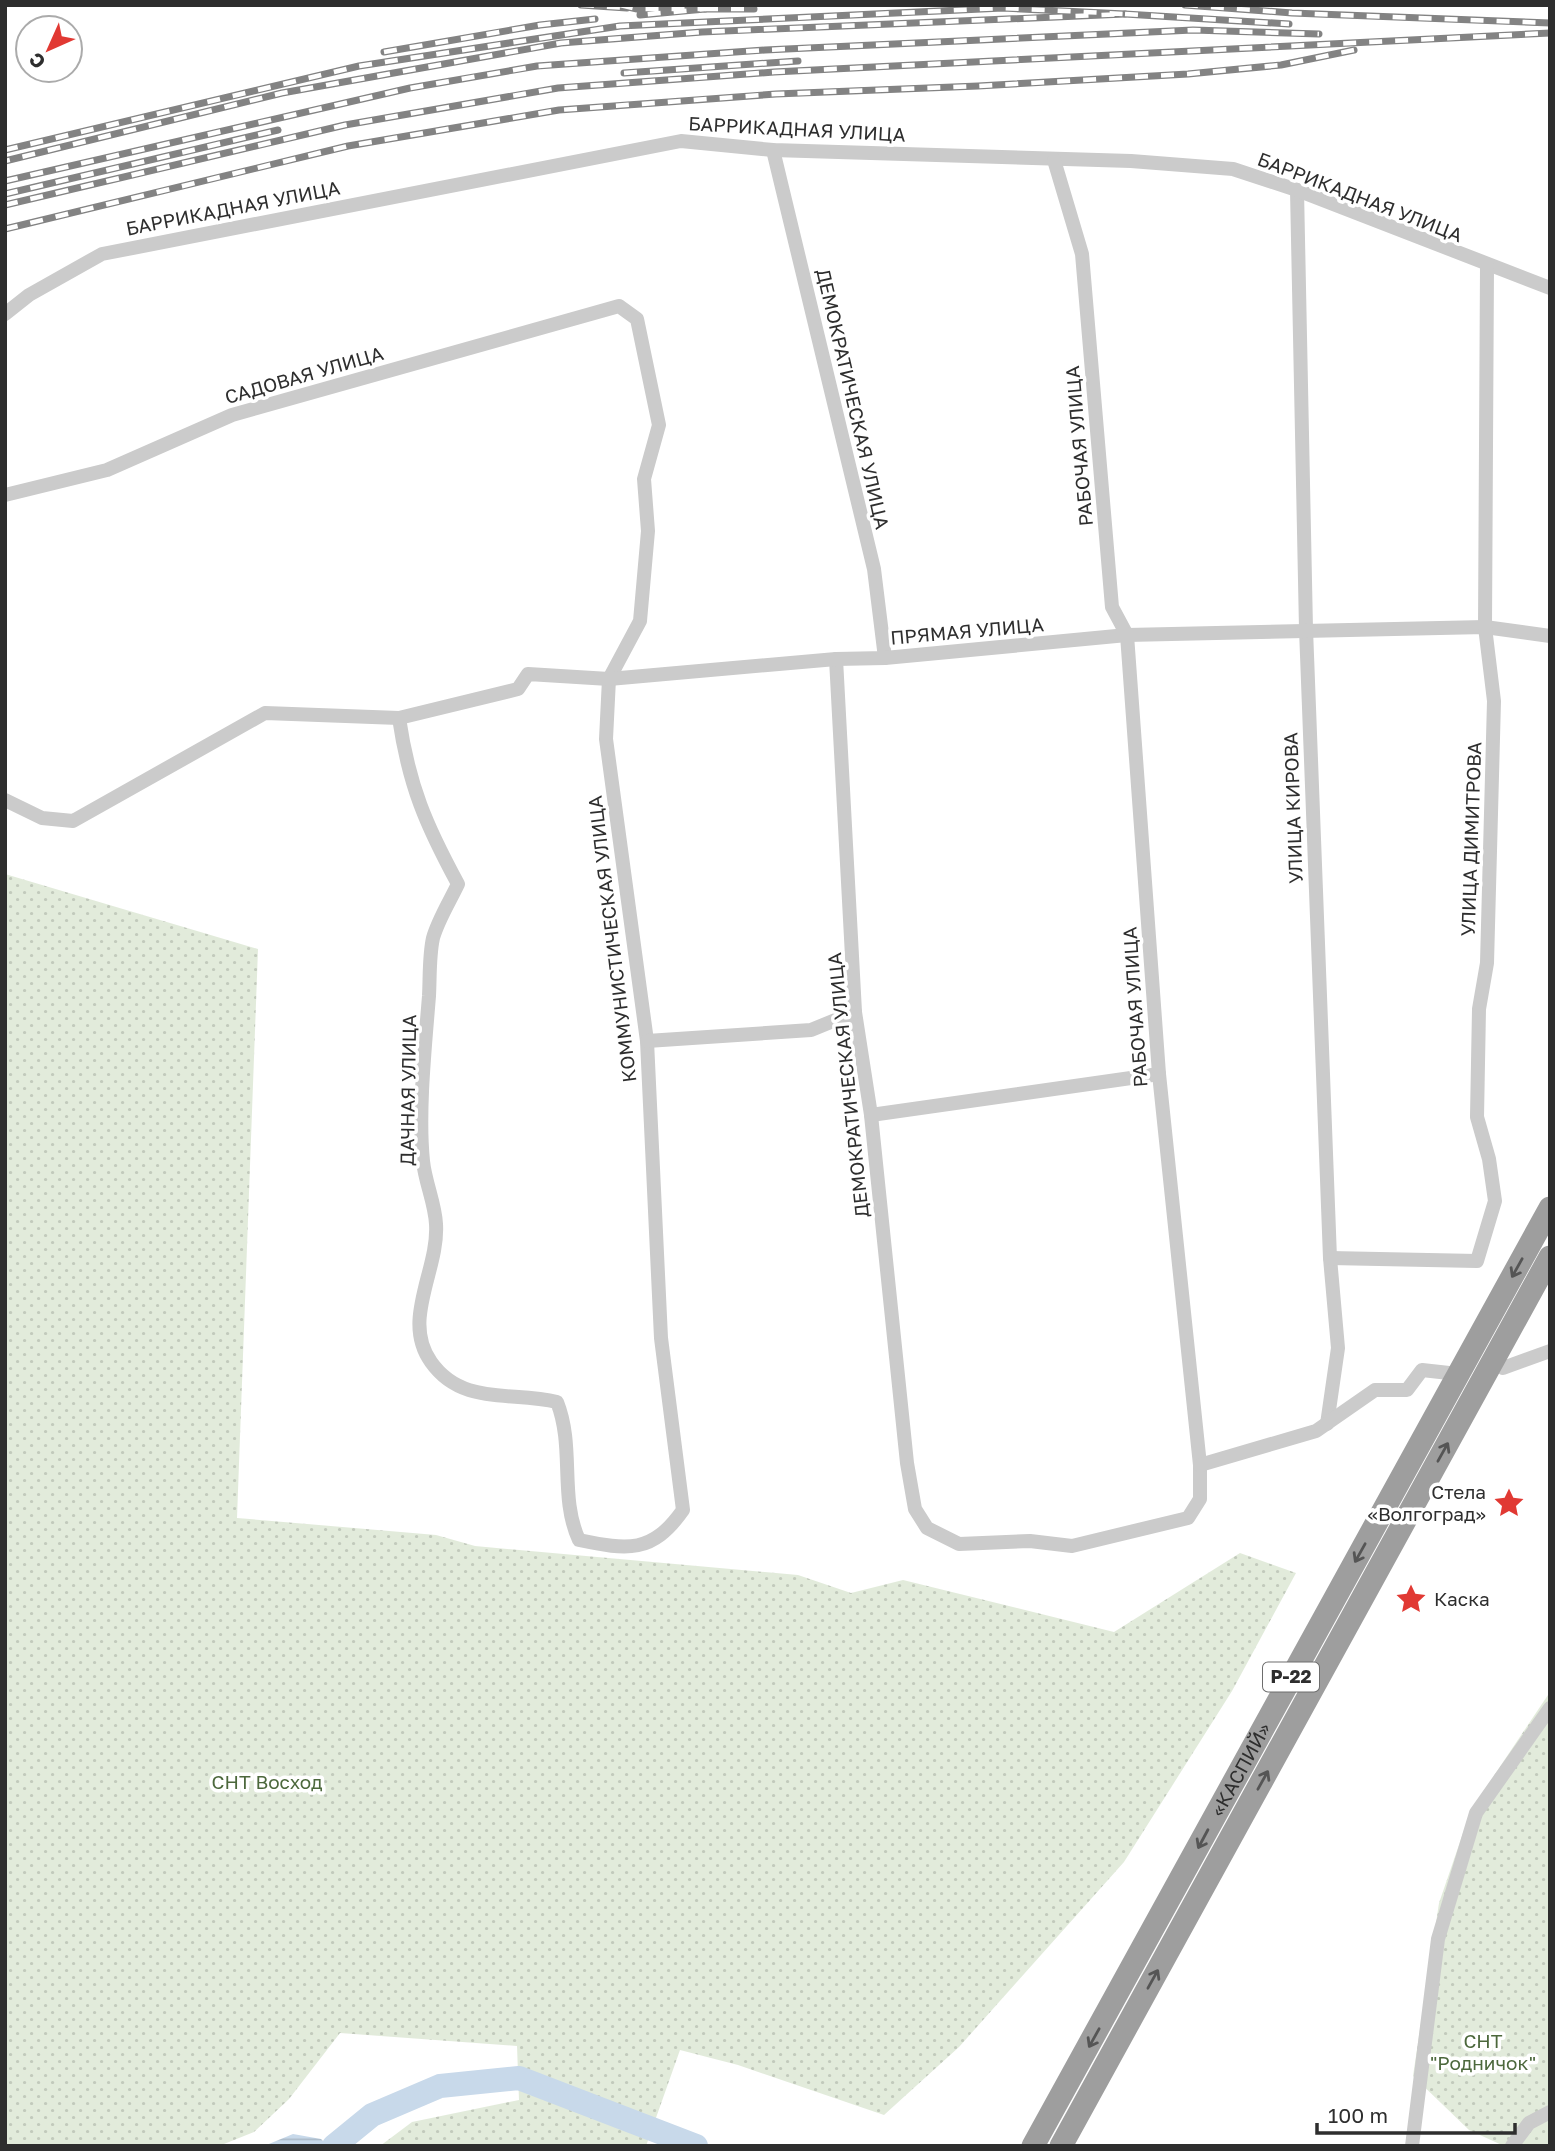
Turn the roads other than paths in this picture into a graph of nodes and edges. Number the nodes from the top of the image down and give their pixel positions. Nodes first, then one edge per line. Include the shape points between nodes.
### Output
1 (773, 150) junction
2 (1054, 160) junction
3 (1297, 190) junction
4 (1487, 266) junction
5 (1550, 288) edge
6 (619, 306) joint
7 (5, 314) edge
8 (5, 495) edge
9 (1485, 626) junction
10 (1306, 629) junction
11 (1127, 635) junction
12 (1550, 636) edge
13 (885, 658) junction
14 (836, 659) junction
15 (609, 679) junction
16 (399, 718) junction
17 (5, 800) edge
18 (855, 1012) junction
19 (647, 1041) junction
20 (1159, 1074) junction
21 (871, 1115) junction
22 (1550, 1209) edge
23 (1330, 1258) junction
24 (1550, 1258) edge
25 (1550, 1352) edge
26 (1498, 1365) junction
27 (1458, 1374) junction
28 (1327, 1424) junction
29 (906, 1463) joint
30 (1200, 1465) junction
31 (619, 1549) joint
32 (1550, 1708) edge
33 (1550, 2112) edge
34 (1034, 2146) edge
35 (1060, 2146) edge
36 (1412, 2146) edge
37 (1512, 2146) edge

1 - 2 street, БАРРИКАДНАЯ УЛИЦА
1 - 7 street, БАРРИКАДНАЯ УЛИЦА via 681,141 102,254 29,295
1 - 13 street, ДЕМОКРАТИЧЕСКАЯ УЛИЦА via 874,569
2 - 3 street, БАРРИКАДНАЯ УЛИЦА via 1233,169
2 - 11 street, РАБОЧАЯ УЛИЦА via 1082,254 1112,607
3 - 4 street, БАРРИКАДНАЯ УЛИЦА
3 - 10 street, УЛИЦА КИРОВА
4 - 5 street, БАРРИКАДНАЯ УЛИЦА
4 - 9 street, УЛИЦА ДИМИТРОВА
6 - 8 street, САДОВАЯ УЛИЦА via 232,415 107,470
6 - 15 street, КОММУНИСТИЧЕСКАЯ УЛИЦА via 637,319 659,425 644,479 648,531 640,621
9 - 10 street, ПРЯМАЯ УЛИЦА
9 - 12 street, ПРЯМАЯ УЛИЦА
9 - 23 street, УЛИЦА ДИМИТРОВА via 1494,701 1487,963 1479,1009 1477,1117 1496,1201 1477,1261
10 - 11 street, ПРЯМАЯ УЛИЦА
10 - 23 street, УЛИЦА КИРОВА
11 - 13 street, ПРЯМАЯ УЛИЦА
11 - 20 street, РАБОЧАЯ УЛИЦА
13 - 14 street, ПРЯМАЯ УЛИЦА
14 - 15 street, ПРЯМАЯ УЛИЦА
14 - 18 street, ДЕМОКРАТИЧЕСКАЯ УЛИЦА
15 - 16 street, ПРЯМАЯ УЛИЦА via 528,674 518,689
15 - 19 street, КОММУНИСТИЧЕСКАЯ УЛИЦА via 606,739
16 - 17 street via 265,713 74,821 42,818
16 - 31 street, ДАЧНАЯ УЛИЦА via 406,767 428,828 458,884 433,937 423,1161 436,1223 434,1262 418,1338 431,1363 458,1388 491,1397 557,1402 565,1424 569,1519 579,1540
18 - 19 street via 811,1030
18 - 21 street, ДЕМОКРАТИЧЕСКАЯ УЛИЦА
19 - 31 street, КОММУНИСТИЧЕСКАЯ УЛИЦА via 661,1338 683,1510 668,1531 649,1544
20 - 21 street
20 - 30 street, РАБОЧАЯ УЛИЦА
21 - 29 street, ДЕМОКРАТИЧЕСКАЯ УЛИЦА
22 -> 27 highway, «КАСПИЙ» / Р-22
23 - 28 street, УЛИЦА КИРОВА via 1338,1348
24 - 26 highway, «КАСПИЙ» / Р-22
25 - 26 street
35 -> 26 highway, «КАСПИЙ» / Р-22 via 1482,1382
27 - 28 street via 1422,1370 1407,1390 1375,1390
27 -> 34 highway, «КАСПИЙ» / Р-22
28 - 30 street
29 - 30 street, РАБОЧАЯ УЛИЦА via 915,1509 927,1528 959,1544 1030,1541 1072,1546 1188,1518 1200,1499
32 - 36 street via 1476,1813 1438,1940
33 - 37 street via 1529,2123

